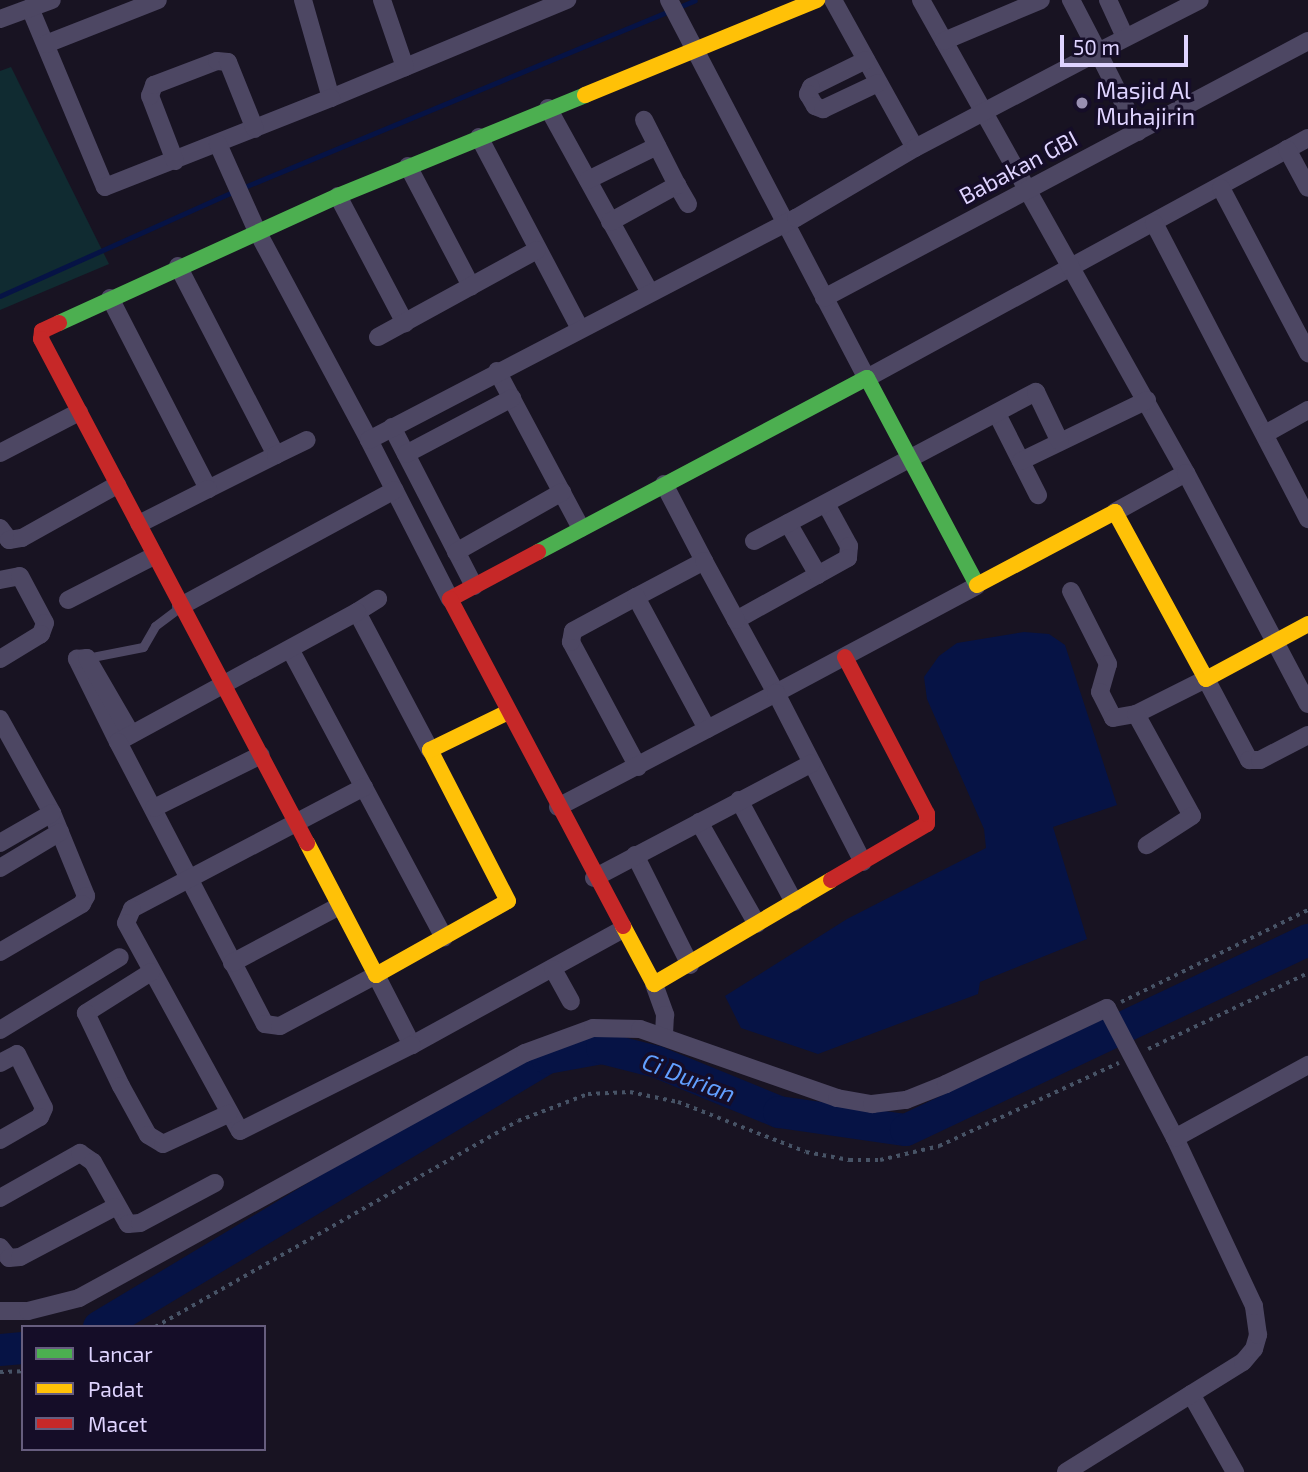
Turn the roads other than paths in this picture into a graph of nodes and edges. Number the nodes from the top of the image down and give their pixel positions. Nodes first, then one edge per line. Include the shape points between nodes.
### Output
1 (52, 0) edge
2 (158, 0) edge
3 (303, 0) edge
4 (382, 0) edge
5 (567, 0) edge
6 (817, 0) edge
7 (833, 0) edge
8 (921, 0) edge
9 (1041, 0) edge
10 (1071, 0) edge
11 (1108, 0) edge
12 (1200, 0) edge
13 (672, 7) edge
14 (30, 8) junction
15 (0, 19) edge
16 (1125, 37) junction
17 (944, 41) junction
18 (1308, 41) edge
19 (46, 44) junction
20 (693, 49) junction
21 (1098, 52) junction
22 (866, 60) junction
23 (405, 67) junction
24 (828, 79) junction
25 (878, 83) junction
26 (331, 98) junction
27 (840, 101) junction
28 (548, 108) junction
29 (983, 111) junction
30 (644, 120) dead end
31 (255, 129) junction
32 (1138, 132) junction
33 (479, 137) junction
34 (1308, 138) edge
35 (218, 144) junction
36 (657, 146) junction
37 (915, 148) junction
38 (1287, 149) junction
39 (175, 161) junction
40 (408, 166) junction
41 (588, 180) junction
42 (677, 185) junction
43 (1221, 188) junction
44 (1308, 188) edge
45 (1028, 189) junction
46 (338, 196) junction
47 (688, 204) dead end
48 (610, 222) junction
49 (787, 222) junction
50 (1154, 223) junction
51 (257, 232) junction
52 (537, 250) junction
53 (178, 266) junction
54 (1073, 267) junction
55 (471, 286) junction
56 (649, 291) junction
57 (110, 298) junction
58 (824, 298) junction
59 (405, 323) junction
60 (579, 327) junction
61 (378, 337) dead end
62 (1308, 353) edge
63 (498, 371) junction
64 (867, 379) junction
65 (512, 398) junction
66 (1147, 400) junction
67 (1308, 410) edge
68 (79, 412) junction
69 (996, 414) junction
70 (392, 427) junction
71 (1265, 434) junction
72 (307, 440) dead end
73 (369, 440) junction
74 (1060, 442) junction
75 (0, 453) edge
76 (406, 454) junction
77 (276, 456) junction
78 (911, 460) junction
79 (1021, 461) junction
80 (1185, 472) junction
81 (664, 484) junction
82 (117, 485) junction
83 (208, 489) junction
84 (395, 490) junction
85 (562, 492) junction
86 (1038, 495) dead end
87 (826, 504) junction
88 (1115, 512) junction
89 (1308, 519) edge
90 (788, 523) junction
91 (139, 524) junction
92 (0, 527) edge
93 (581, 528) junction
94 (754, 541) dead end
95 (456, 552) junction
96 (154, 556) junction
97 (704, 561) junction
98 (818, 575) junction
99 (0, 580) edge
100 (474, 586) junction
101 (976, 586) junction
102 (1071, 591) dead end
103 (636, 597) junction
104 (378, 599) dead end
105 (450, 599) junction
106 (68, 600) dead end
107 (181, 606) junction
108 (357, 612) junction
109 (736, 620) junction
110 (1308, 624) edge
111 (1274, 642) junction
112 (290, 649) junction
113 (845, 657) junction
114 (87, 658) joint
115 (0, 659) edge
116 (1206, 679) junction
117 (223, 684) junction
118 (776, 694) junction
119 (1308, 704) edge
120 (508, 712) junction
121 (1136, 714) junction
122 (0, 719) edge
123 (707, 729) junction
124 (1308, 735) edge
125 (125, 738) junction
126 (6, 746) edge
127 (430, 750) junction
128 (261, 755) junction
129 (812, 763) junction
130 (638, 767) junction
131 (364, 787) junction
132 (739, 800) junction
133 (558, 807) junction
134 (153, 808) junction
135 (52, 813) junction
136 (297, 822) junction
137 (699, 822) junction
138 (60, 832) junction
139 (0, 843) edge
140 (1147, 845) dead end
141 (635, 855) junction
142 (863, 862) junction
143 (0, 868) edge
144 (594, 878) junction
145 (191, 879) junction
146 (794, 902) junction
147 (339, 906) junction
148 (757, 924) junction
149 (621, 930) junction
150 (444, 938) junction
151 (0, 952) edge
152 (120, 957) dead end
153 (232, 963) junction
154 (690, 965) junction
155 (554, 968) junction
156 (151, 972) junction
157 (376, 975) junction
158 (654, 984) junction
159 (571, 1001) dead end
160 (2, 1029) edge
161 (664, 1035) junction
162 (412, 1045) junction
163 (17, 1054) junction
164 (0, 1063) edge
165 (1308, 1065) edge
166 (228, 1114) junction
167 (1175, 1138) junction
168 (0, 1140) edge
169 (215, 1184) dead end
170 (0, 1198) edge
171 (115, 1207) junction
172 (0, 1247) edge
173 (0, 1311) edge
174 (1191, 1394) junction
175 (1066, 1472) edge
176 (1235, 1472) edge

1 - 14 street
2 - 19 street
3 - 26 street
4 - 23 street
5 - 23 street
6 - 20 street
7 - 22 street
8 - 17 street
9 - 17 street
10 - 21 street
11 - 16 street
12 - 16 street
13 - 20 street
14 - 15 street
14 - 19 street
16 - 21 street
17 - 29 street
18 - 32 street, Babakan GBI
19 - 39 street via 103,186 109,188
20 - 28 street
20 - 49 street
21 - 29 street
21 - 32 street
22 - 24 street
22 - 25 street
23 - 26 street
24 - 27 street
24 - 27 street via 810,88 808,94 820,109
25 - 27 street
25 - 37 street
26 - 31 street
28 - 33 street
28 - 41 street
29 - 37 street
29 - 45 street
30 - 36 street
31 - 35 street
31 - 39 street via 228,62 217,61 154,85 150,96
32 - 45 street, Babakan GBI
33 - 40 street
33 - 52 street
34 - 38 street
35 - 39 street
35 - 51 street
36 - 41 street
36 - 42 street
37 - 49 street
38 - 43 street
38 - 44 street
40 - 46 street
40 - 55 street
41 - 48 street
42 - 47 street
42 - 48 street
43 - 50 street
43 - 62 street
45 - 54 street
45 - 58 street, Babakan GBI
46 - 51 street
46 - 59 street
48 - 56 street
49 - 56 street
49 - 58 street
50 - 54 street
50 - 71 street
51 - 53 street
51 - 73 street
52 - 55 street
52 - 60 street
53 - 57 street
53 - 77 street
54 - 64 street
54 - 66 street
55 - 59 street
56 - 60 street
57 - 68 street via 40,335
57 - 83 street
58 - 64 street
59 - 61 street
60 - 63 street
63 - 65 street
63 - 70 street
64 - 78 street
64 - 81 street
65 - 76 street
65 - 85 street
66 - 74 street
66 - 80 street
67 - 71 street
68 - 75 street
68 - 82 street
69 - 74 street via 1032,385
69 - 78 street
69 - 79 street
70 - 73 street
70 - 76 street
71 - 89 street
72 - 77 street
73 - 84 street
74 - 79 street
76 - 95 street
77 - 83 street
78 - 87 street
78 - 101 street
79 - 86 street
80 - 88 street
80 - 111 street
81 - 93 street
81 - 97 street
82 - 91 street
82 - 92 street via 22,538 9,540
83 - 91 street
84 - 105 street
84 - 107 street
85 - 93 street
85 - 95 street
87 - 90 street
87 - 98 street via 850,554
88 - 101 street
88 - 116 street
90 - 94 street
90 - 98 street
91 - 96 street
93 - 100 street
95 - 100 street
96 - 106 street
96 - 107 street
97 - 103 street
97 - 109 street
98 - 109 street
99 - 115 street via 20,576 45,623 41,634
100 - 105 street
101 - 113 street
102 - 121 street via 1108,664 1100,692 1111,716 1121,720
103 - 123 street
103 - 130 street via 573,631 570,638
104 - 108 street
105 - 120 street
107 - 114 lane via 155,626 143,647
107 - 117 street
108 - 112 street
108 - 127 street
109 - 118 street
110 - 111 street
111 - 116 street
111 - 119 street
112 - 117 street
112 - 131 street
113 - 118 street
113 - 142 street via 928,819 924,827
114 - 125 street via 75,663
116 - 121 street
116 - 124 street via 1249,760 1260,760
117 - 125 street
117 - 128 street
118 - 123 street
118 - 129 street
120 - 127 street
120 - 133 street
121 - 140 street via 1192,816
122 - 126 street
123 - 130 street
125 - 134 street
126 - 135 street
127 - 150 street via 508,897 503,908
128 - 134 street
128 - 136 street
129 - 132 street
129 - 142 street
130 - 133 street
131 - 136 street
131 - 150 street
132 - 137 street
132 - 146 street
133 - 144 street
134 - 145 street
135 - 138 street
135 - 139 street
136 - 145 street
136 - 147 street
137 - 141 street
137 - 148 street
138 - 143 street
138 - 151 street via 86,900
141 - 144 street
141 - 154 street
142 - 146 street
144 - 149 street
145 - 153 street
145 - 156 street via 126,915
146 - 148 street
147 - 153 street
147 - 157 street
148 - 154 street
149 - 155 street
149 - 158 street
150 - 157 street
152 - 160 street
153 - 157 street via 265,1024 272,1028
154 - 158 street
155 - 159 street
155 - 162 street
156 - 166 street
156 - 166 street via 87,1012 121,1086 148,1135 163,1144
157 - 162 street
158 - 161 street via 665,1015
160 - 163 street
161 - 167 street via 837,1098 872,1104 906,1100 1109,1012
161 - 173 street via 640,1029 593,1028 550,1041 102,1286 55,1306
162 - 166 street via 246,1132 237,1128
163 - 164 street
163 - 168 street via 43,1103 43,1113
165 - 167 street
167 - 174 street via 1220,1227 1258,1319 1254,1349 1243,1362
169 - 171 street via 135,1225 123,1219
170 - 171 street via 80,1153 93,1162
171 - 172 street via 20,1257 9,1258
174 - 175 street
174 - 176 street

